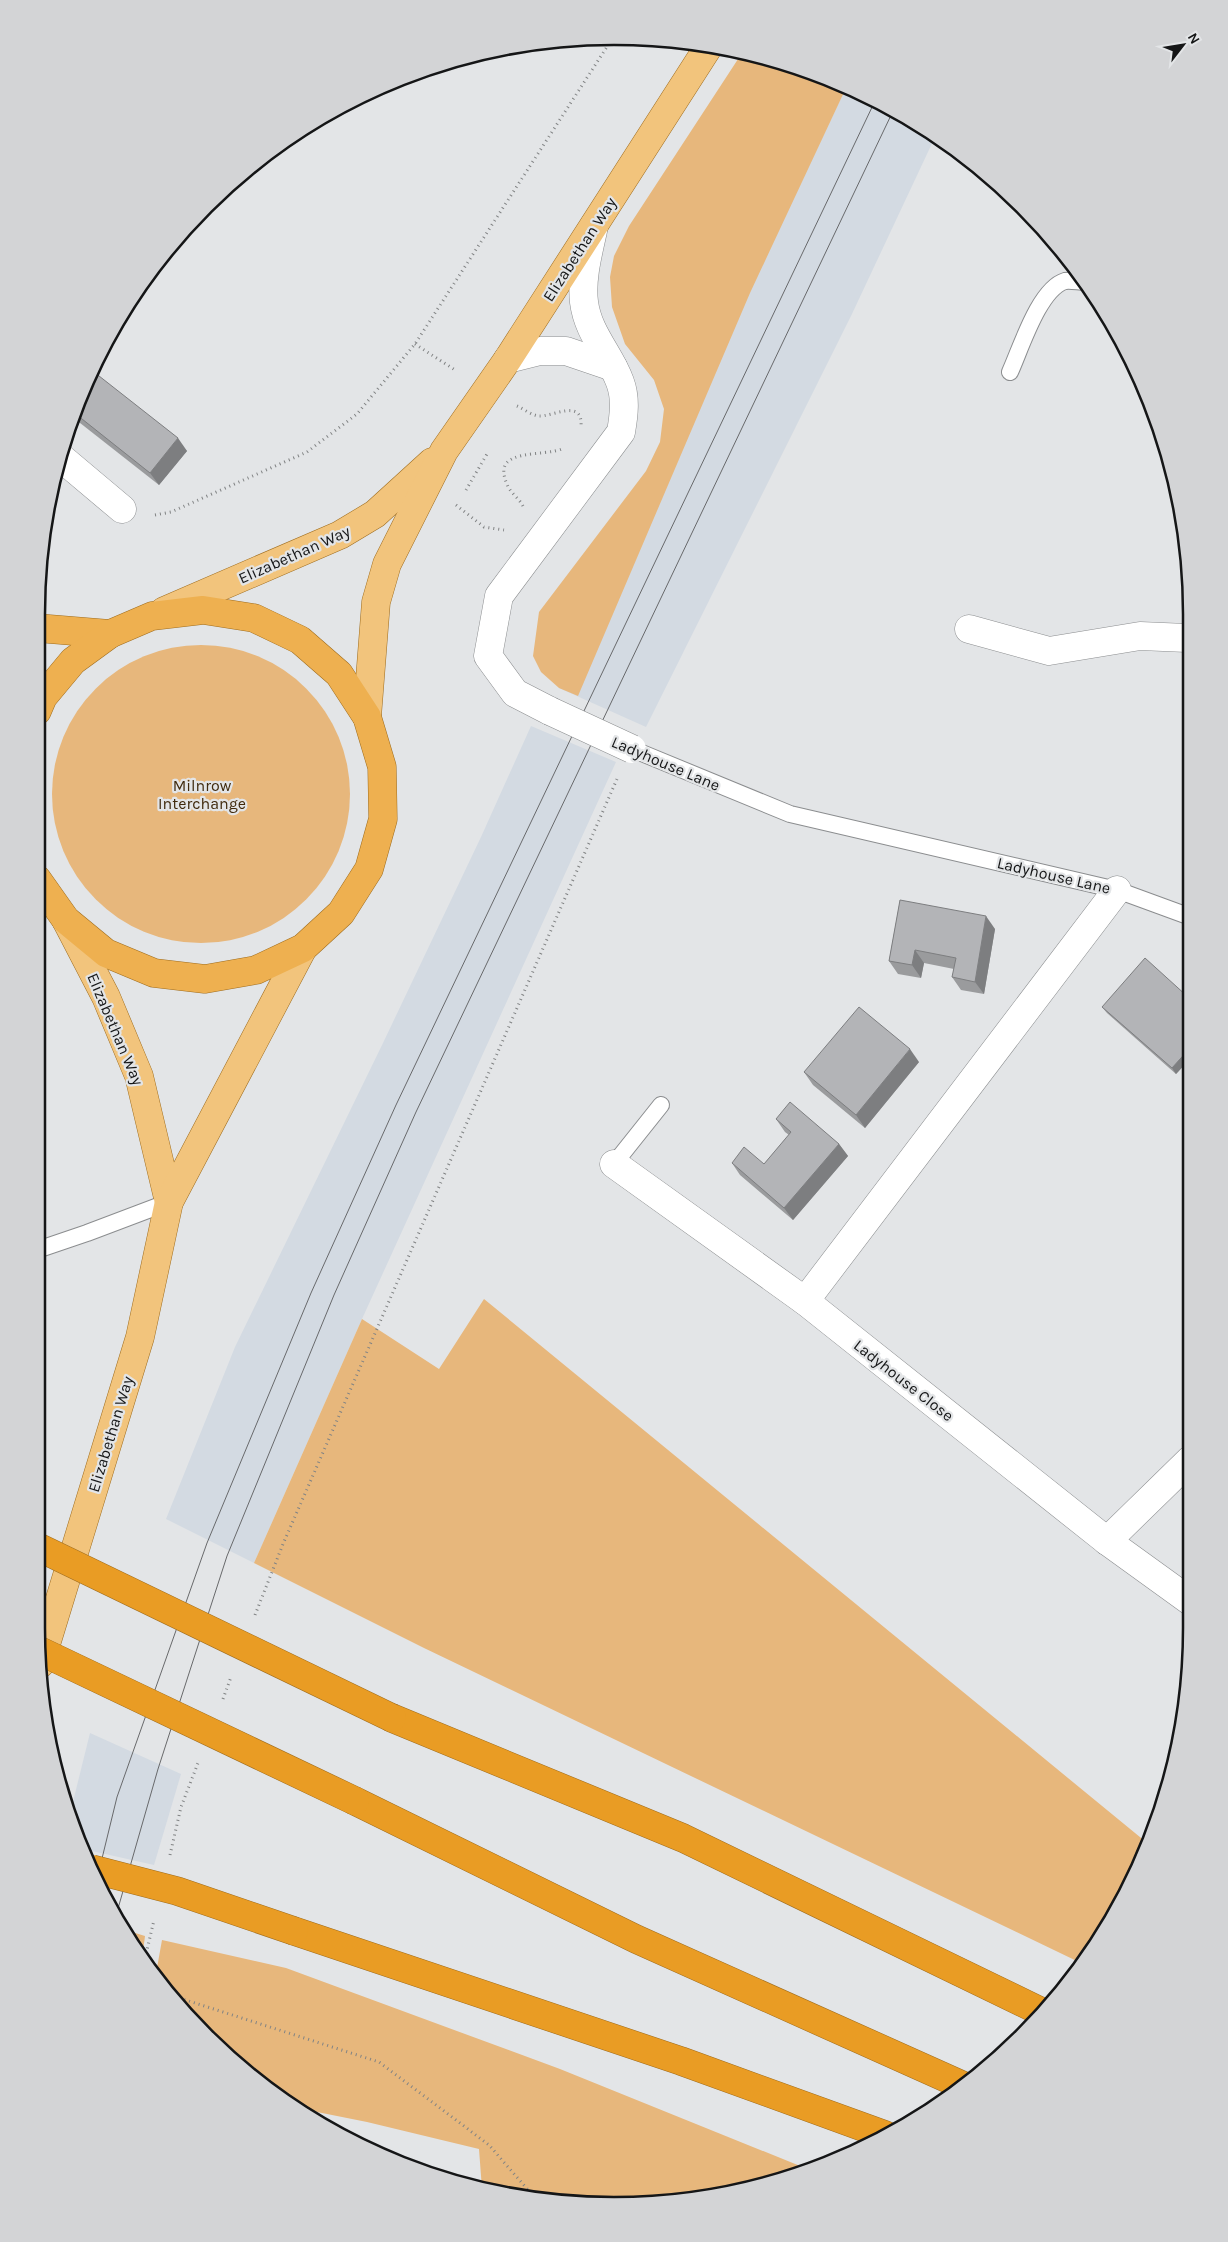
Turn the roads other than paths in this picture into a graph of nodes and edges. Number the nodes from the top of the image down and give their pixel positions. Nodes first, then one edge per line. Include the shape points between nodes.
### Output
1 (706, 53) edge
2 (594, 226) junction
3 (1075, 281) edge
4 (508, 359) junction
5 (613, 366) junction
6 (1010, 372) dead end
7 (444, 451) junction
8 (66, 462) edge
9 (122, 509) road end
10 (152, 616) junction
11 (45, 629) edge
12 (969, 629) dead end
13 (110, 634) junction
14 (1183, 638) edge
15 (45, 696) edge
16 (367, 717) junction
17 (632, 749) joint
18 (45, 890) edge
19 (1117, 890) junction
20 (1183, 914) edge
21 (66, 920) junction
22 (303, 948) junction
23 (661, 1105) dead end
24 (614, 1164) joint
25 (169, 1202) junction
26 (45, 1247) edge
27 (805, 1301) junction
28 (1183, 1467) edge
29 (1107, 1541) junction
30 (45, 1550) edge
31 (1183, 1596) edge
32 (45, 1646) edge
33 (46, 1654) edge
34 (100, 1871) edge
35 (1036, 2009) edge
36 (956, 2082) edge
37 (877, 2132) edge

1 - 2 main road, Elizabethan Way
2 - 4 main road, Elizabethan Way
2 - 5 street, Ladyhouse Lane via 583,283 584,302 598,344
3 - 6 lane via 1066,281 1050,291 1037,311
4 - 5 street via 540,350 566,352
4 - 7 main road, Elizabethan Way
5 - 17 street, Ladyhouse Lane, bridge via 621,384 624,409 621,432 500,596 488,656 515,693
7 - 10 main road, Elizabethan Way via 375,514 340,535
7 - 16 main road, Elizabethan Way via 387,564 376,602
8 - 9 street
10 - 13 highway
10 - 16 highway via 203,610 254,618 300,640 339,674
11 - 13 highway
12 - 14 street via 1049,651 1140,636
13 - 15 highway via 73,661
16 - 22 highway via 382,767 383,819 369,869 341,913
17 - 19 lane, Ladyhouse Lane via 790,814
18 - 21 highway
19 - 20 lane, Ladyhouse Lane
19 - 27 street
21 - 22 highway via 106,953 154,973 196,978 256,970
21 - 25 main road, Elizabethan Way via 106,997 139,1076
22 - 25 main road, Elizabethan Way
23 - 24 lane
24 - 27 street, Ladyhouse Close
25 - 26 lane
25 - 32 main road, Elizabethan Way via 140,1336
27 - 29 street, Ladyhouse Close
28 - 29 street
29 - 31 street, Ladyhouse Close
30 - 35 highway, bridge via 392,1718 683,1838
33 - 36 highway, bridge via 636,1939
34 - 37 highway, bridge via 177,1891 671,2058

